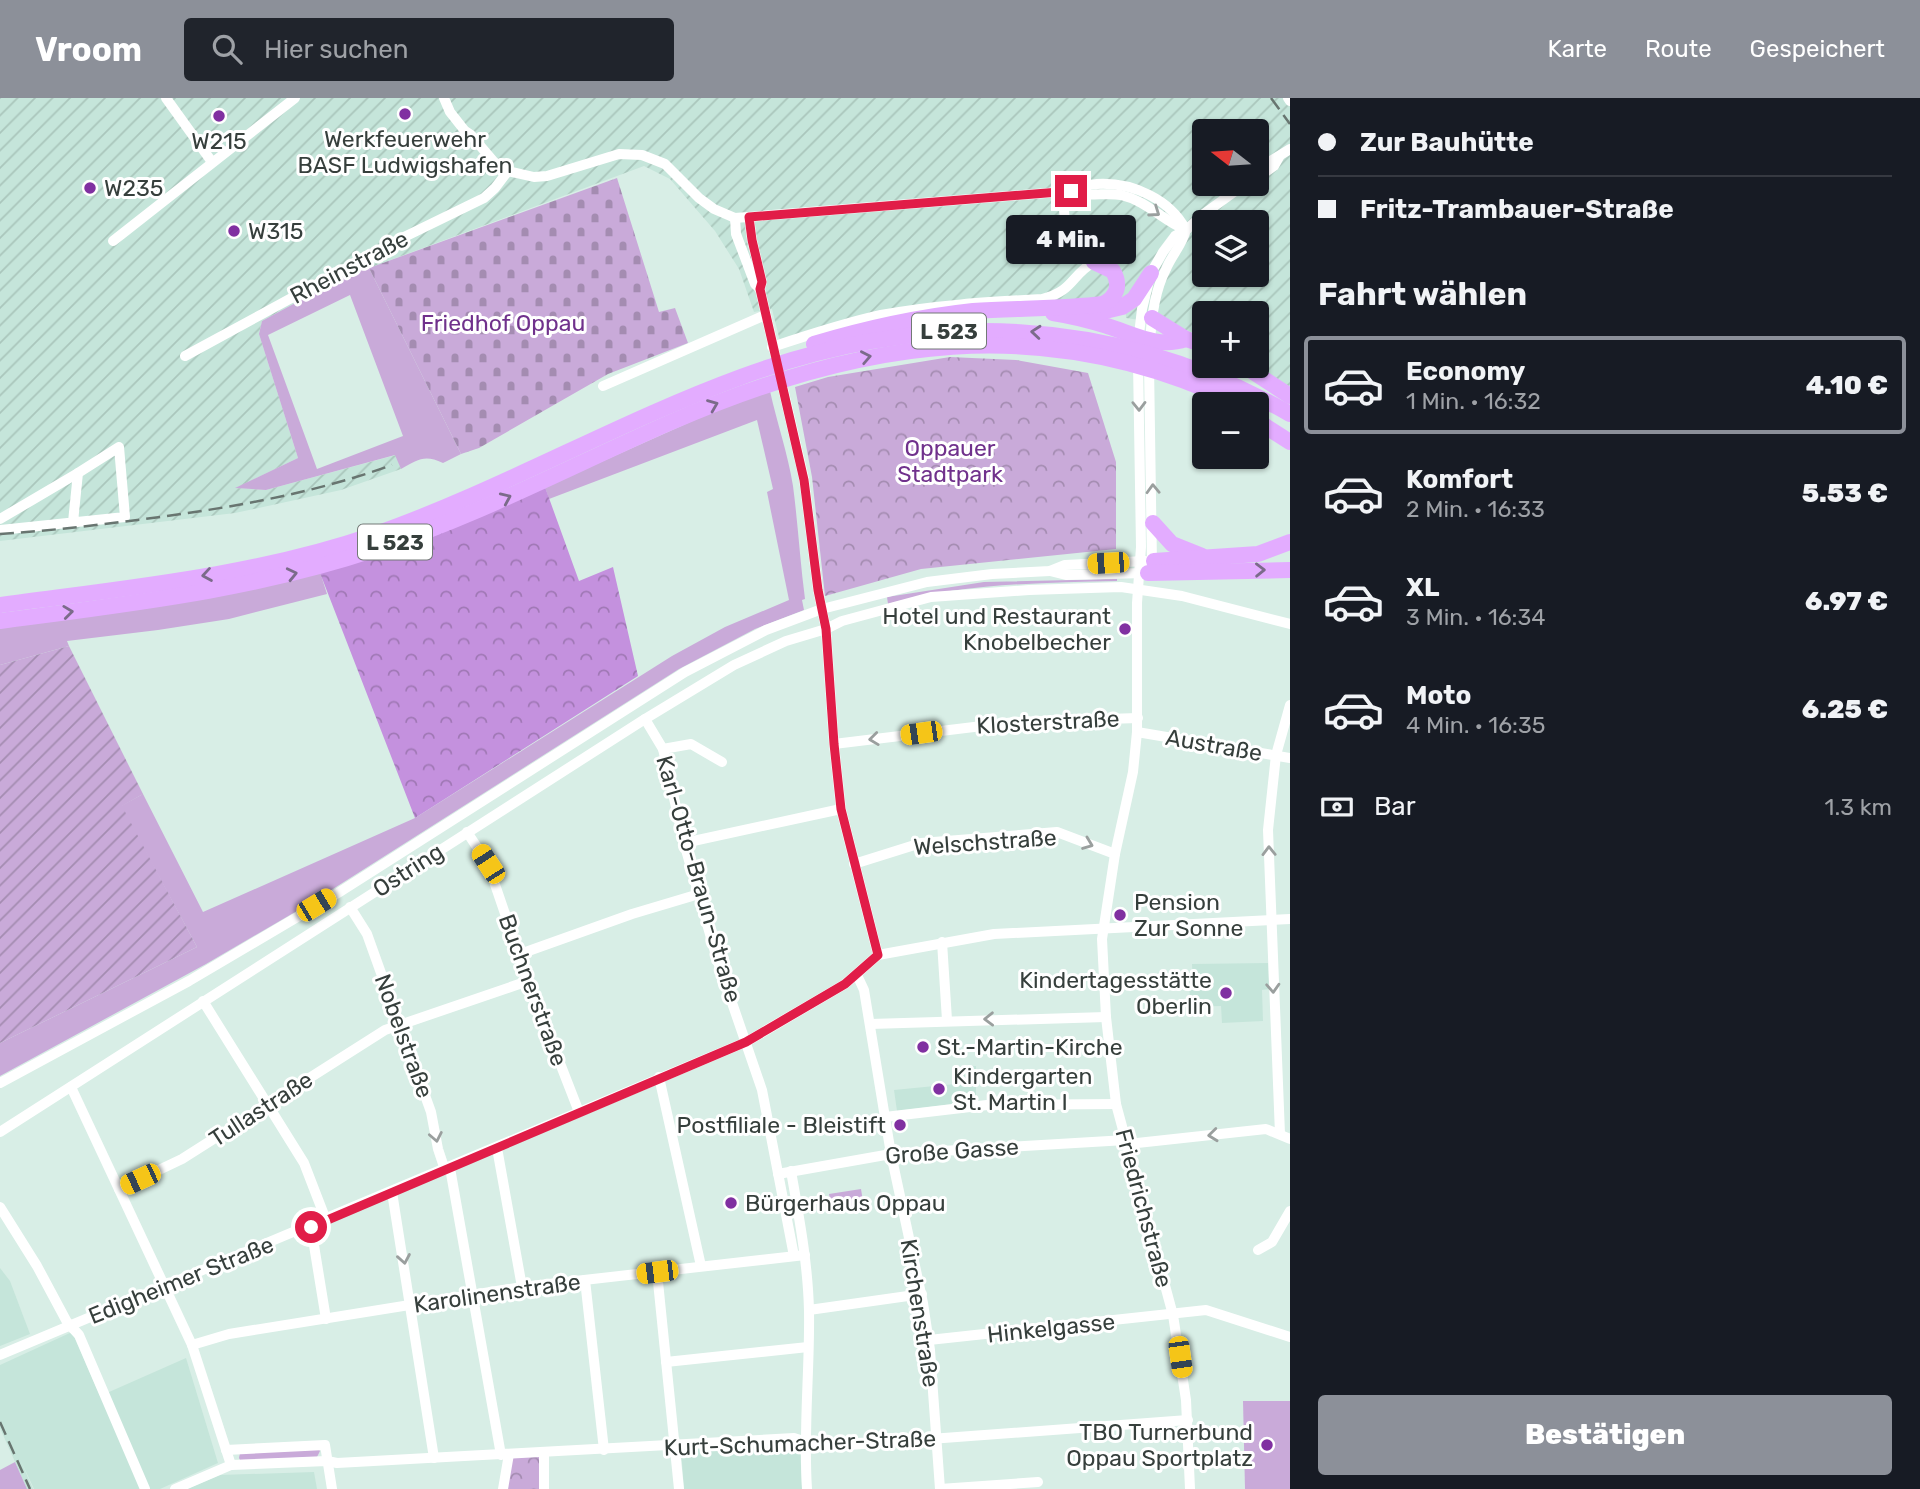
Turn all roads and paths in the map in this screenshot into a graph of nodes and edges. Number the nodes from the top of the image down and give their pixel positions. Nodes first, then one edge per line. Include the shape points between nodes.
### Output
1 (166, 98) edge
2 (295, 98) edge
3 (445, 100) edge
4 (1290, 149) edge
5 (1269, 161) edge
6 (212, 162) junction
7 (508, 171) junction
8 (1067, 191) junction
9 (1228, 196) edge
10 (749, 217) junction
11 (735, 218) junction
12 (1186, 230) junction
13 (113, 241) dead end
14 (1094, 262) junction
15 (1151, 273) junction
16 (760, 289) junction
17 (1020, 309) junction
18 (765, 315) junction
19 (1074, 316) junction
20 (1152, 318) junction
21 (1144, 340) junction
22 (1186, 340) junction
23 (1192, 342) edge
24 (772, 346) junction
25 (1103, 350) junction
26 (185, 356) dead end
27 (796, 361) junction
28 (763, 373) junction
29 (1262, 378) edge
30 (603, 386) dead end
31 (1212, 392) edge
32 (1290, 396) edge
33 (1290, 414) edge
34 (1269, 421) edge
35 (1269, 429) edge
36 (1290, 431) edge
37 (1290, 442) edge
38 (78, 472) junction
39 (0, 519) edge
40 (73, 522) junction
41 (1153, 523) junction
42 (0, 530) edge
43 (1290, 542) edge
44 (1204, 557) junction
45 (1146, 567) junction
46 (1290, 570) edge
47 (1139, 589) junction
48 (0, 605) edge
49 (822, 609) junction
50 (0, 621) edge
51 (1290, 624) edge
52 (826, 629) junction
53 (1290, 705) edge
54 (1138, 718) junction
55 (645, 719) junction
56 (1137, 732) junction
57 (834, 744) junction
58 (663, 749) junction
59 (1276, 755) junction
60 (1290, 758) edge
61 (722, 762) dead end
62 (841, 809) junction
63 (467, 832) junction
64 (684, 843) junction
65 (1115, 854) junction
66 (854, 863) junction
67 (699, 894) junction
68 (350, 907) junction
69 (1270, 919) junction
70 (1290, 919) edge
71 (1104, 927) junction
72 (942, 942) junction
73 (520, 954) junction
74 (878, 955) junction
75 (857, 975) junction
76 (528, 981) junction
77 (203, 1002) junction
78 (1106, 1017) junction
79 (947, 1020) junction
80 (870, 1024) junction
81 (400, 1026) junction
82 (746, 1042) junction
83 (659, 1077) junction
84 (0, 1083) edge
85 (71, 1087) junction
86 (269, 1104) junction
87 (1116, 1104) junction
88 (579, 1112) junction
89 (885, 1117) junction
90 (0, 1132) edge
91 (1285, 1136) edge
92 (1127, 1142) junction
93 (497, 1147) junction
94 (891, 1154) junction
95 (448, 1169) junction
96 (791, 1171) junction
97 (778, 1174) junction
98 (119, 1189) junction
99 (392, 1192) junction
100 (0, 1208) edge
101 (1290, 1211) edge
102 (326, 1220) junction
103 (311, 1227) junction
104 (1258, 1250) dead end
105 (799, 1255) junction
106 (701, 1266) junction
107 (657, 1272) junction
108 (585, 1280) junction
109 (165, 1286) junction
110 (522, 1287) junction
111 (922, 1294) junction
112 (472, 1295) junction
113 (412, 1306) junction
114 (809, 1310) junction
115 (1173, 1315) junction
116 (326, 1319) junction
117 (71, 1325) junction
118 (1290, 1337) edge
119 (929, 1340) junction
120 (192, 1346) junction
121 (808, 1347) junction
122 (0, 1355) edge
123 (666, 1362) junction
124 (1188, 1420) junction
125 (936, 1440) junction
126 (805, 1441) junction
127 (676, 1446) junction
128 (226, 1450) junction
129 (604, 1450) junction
130 (544, 1453) junction
131 (505, 1455) junction
132 (434, 1458) junction
133 (327, 1461) junction
134 (231, 1465) junction
135 (1038, 1482) dead end
136 (145, 1489) edge
137 (175, 1489) edge
138 (332, 1489) edge
139 (503, 1489) edge
140 (544, 1489) edge
141 (680, 1489) edge
142 (807, 1489) edge
143 (940, 1489) edge
144 (1190, 1489) edge

1 - 6 street
2 - 6 street
3 - 7 street via 494,162
4 - 5 street
6 - 13 street
7 - 11 street via 547,176 619,154 642,155 666,164 699,198
7 - 26 street, Rheinstraße via 484,198
8 - 10 street
8 - 12 street via 1122,195
8 - 14 street via 1066,229 1071,246
9 - 12 street
10 - 11 street
10 - 16 street
11 - 16 street via 736,234
12 - 15 street via 1175,236
12 - 20 street via 1160,281
14 - 17 highway via 1115,275 1117,291 1112,299 1091,305
14 - 24 street via 1066,289 1042,299 881,315
15 - 19 highway via 1134,299 1122,307
15 - 21 street
16 - 18 street
17 - 19 highway
17 - 27 highway via 933,316 872,327
18 - 24 street
18 - 30 street
19 - 21 highway
20 - 21 street
20 - 22 highway
21 - 22 highway
41 -> 21 street
21 -> 45 street
22 - 23 highway
24 - 49 street via 804,480
25 - 27 highway, L 523 via 958,346 857,359
25 - 31 highway, L 523
25 - 33 highway, L 523 via 1149,352 1252,392
27 - 28 highway, L 523
28 -> 48 highway, L 523 via 743,376 438,511 307,555 239,570
50 -> 28 highway, L 523 via 244,585 363,553 444,524 670,422
29 - 32 highway
34 - 36 highway
35 - 37 highway
38 - 39 street
38 - 40 street
38 - 40 street via 119,447 125,517
40 - 42 street
41 - 44 highway via 1172,544
41 - 45 street
43 - 44 highway via 1258,554
44 - 45 highway
45 -> 46 highway
45 - 47 street
45 - 49 street via 1065,565 1050,571 927,582
47 - 51 street, Ostring
47 - 52 street, Ostring via 931,597
47 - 54 street, Friedrichstraße
49 - 52 street
49 - 84 street via 766,630 695,666 326,900 189,981
52 - 55 street, Ostring via 734,665
52 - 57 street
53 - 59 street
54 - 56 street, Friedrichstraße
54 -> 57 street, Klosterstraße via 1015,722
55 - 58 street, Karl-Otto-Braun-Straße
55 - 63 street, Ostring
56 - 59 street, Austraße
56 - 65 street, Friedrichstraße
57 - 62 street
58 - 61 street via 691,744
58 - 64 street, Karl-Otto-Braun-Straße
59 - 60 street, Austraße
69 -> 59 street via 1268,830
62 - 64 street
62 - 66 street
63 - 68 street, Ostring
63 - 73 street, Buchnerstraße via 488,864
64 - 67 street, Karl-Otto-Braun-Straße
66 -> 65 street, Welschstraße via 922,843 1057,832
65 - 71 street, Friedrichstraße
66 - 74 street
67 - 73 street
67 - 82 street, Karl-Otto-Braun-Straße
68 - 77 street, Ostring
68 - 81 street, Nobelstraße via 367,934
69 - 70 street
69 - 71 street
69 -> 91 street
71 - 72 street
71 - 78 street, Friedrichstraße
72 - 74 street
72 - 79 street
73 - 76 street, Buchnerstraße
74 - 75 street, Edigheimer Straße
75 - 80 street, Kirchenstraße
75 - 82 street, Edigheimer Straße
76 - 81 street, Tullastraße
76 - 88 street, Buchnerstraße
77 - 85 street, Ostring
77 - 86 street
78 -> 79 street
78 - 87 street, Friedrichstraße
79 - 80 street
80 - 89 street, Kirchenstraße
81 - 86 street, Tullastraße via 373,1037
81 -> 95 street, Nobelstraße
82 - 83 street, Edigheimer Straße
82 - 97 street, Karl-Otto-Braun-Straße via 762,1090
83 - 88 street, Edigheimer Straße
83 - 106 street
85 - 90 street, Ostring
85 - 98 street
86 - 98 street, Tullastraße via 182,1159
86 - 102 street via 310,1175
87 - 89 street via 986,1105
87 - 92 street, Friedrichstraße
88 - 93 street, Edigheimer Straße
89 - 94 street, Kirchenstraße
91 -> 92 street, Große Gasse via 1266,1129
92 - 94 street, Große Gasse
92 - 115 street, Friedrichstraße
93 - 95 street, Edigheimer Straße
93 - 110 street
94 - 96 street, Große Gasse
94 - 111 street, Kirchenstraße
95 - 99 street, Edigheimer Straße
95 - 112 street, Nobelstraße
96 - 97 street, Große Gasse
96 - 105 street
97 - 105 street, Karl-Otto-Braun-Straße
98 - 109 street
99 - 102 street, Edigheimer Straße
99 -> 113 street
100 - 117 street
101 - 104 street via 1272,1242
102 - 103 street, Edigheimer Straße
103 - 109 street, Edigheimer Straße
103 - 116 street
105 - 106 street, Karolinenstraße
105 - 114 street
106 - 107 street, Karolinenstraße
107 - 108 street, Karolinenstraße
107 - 123 street
108 - 110 street, Karolinenstraße
108 - 129 street
109 - 117 street, Edigheimer Straße
109 - 120 street
110 - 112 street, Karolinenstraße
111 - 114 street
111 - 119 street, Kirchenstraße
112 - 113 street, Karolinenstraße
112 - 131 street, Nobelstraße
113 - 116 street, Karolinenstraße
113 - 132 street
114 - 121 street
115 - 118 street, Hinkelgasse via 1206,1310
115 - 119 street, Hinkelgasse
115 - 124 street, Friedrichstraße
116 - 120 street, Karolinenstraße via 229,1334
117 - 122 street, Edigheimer Straße
117 - 136 street, Edigheimer Straße
119 - 125 street, Kirchenstraße
120 - 128 street
121 - 123 street
121 - 126 street
123 - 127 street
124 - 125 street, Kurt-Schumacher-Straße
124 - 144 street, Friedrichstraße
125 - 126 street, Kurt-Schumacher-Straße via 821,1447
125 - 143 street, Kirchenstraße
126 - 127 street, Kurt-Schumacher-Straße
126 - 142 street
127 - 129 street, Kurt-Schumacher-Straße
127 - 141 street
128 - 133 street via 324,1445
128 - 134 street
129 - 130 street, Kurt-Schumacher-Straße
130 - 131 street, Kurt-Schumacher-Straße
130 - 140 street
131 - 132 street, Kurt-Schumacher-Straße
131 - 139 street
132 - 133 street, Kurt-Schumacher-Straße
133 - 134 street, Kurt-Schumacher-Straße
133 - 138 street
134 - 137 street, Kurt-Schumacher-Straße
135 - 143 street

